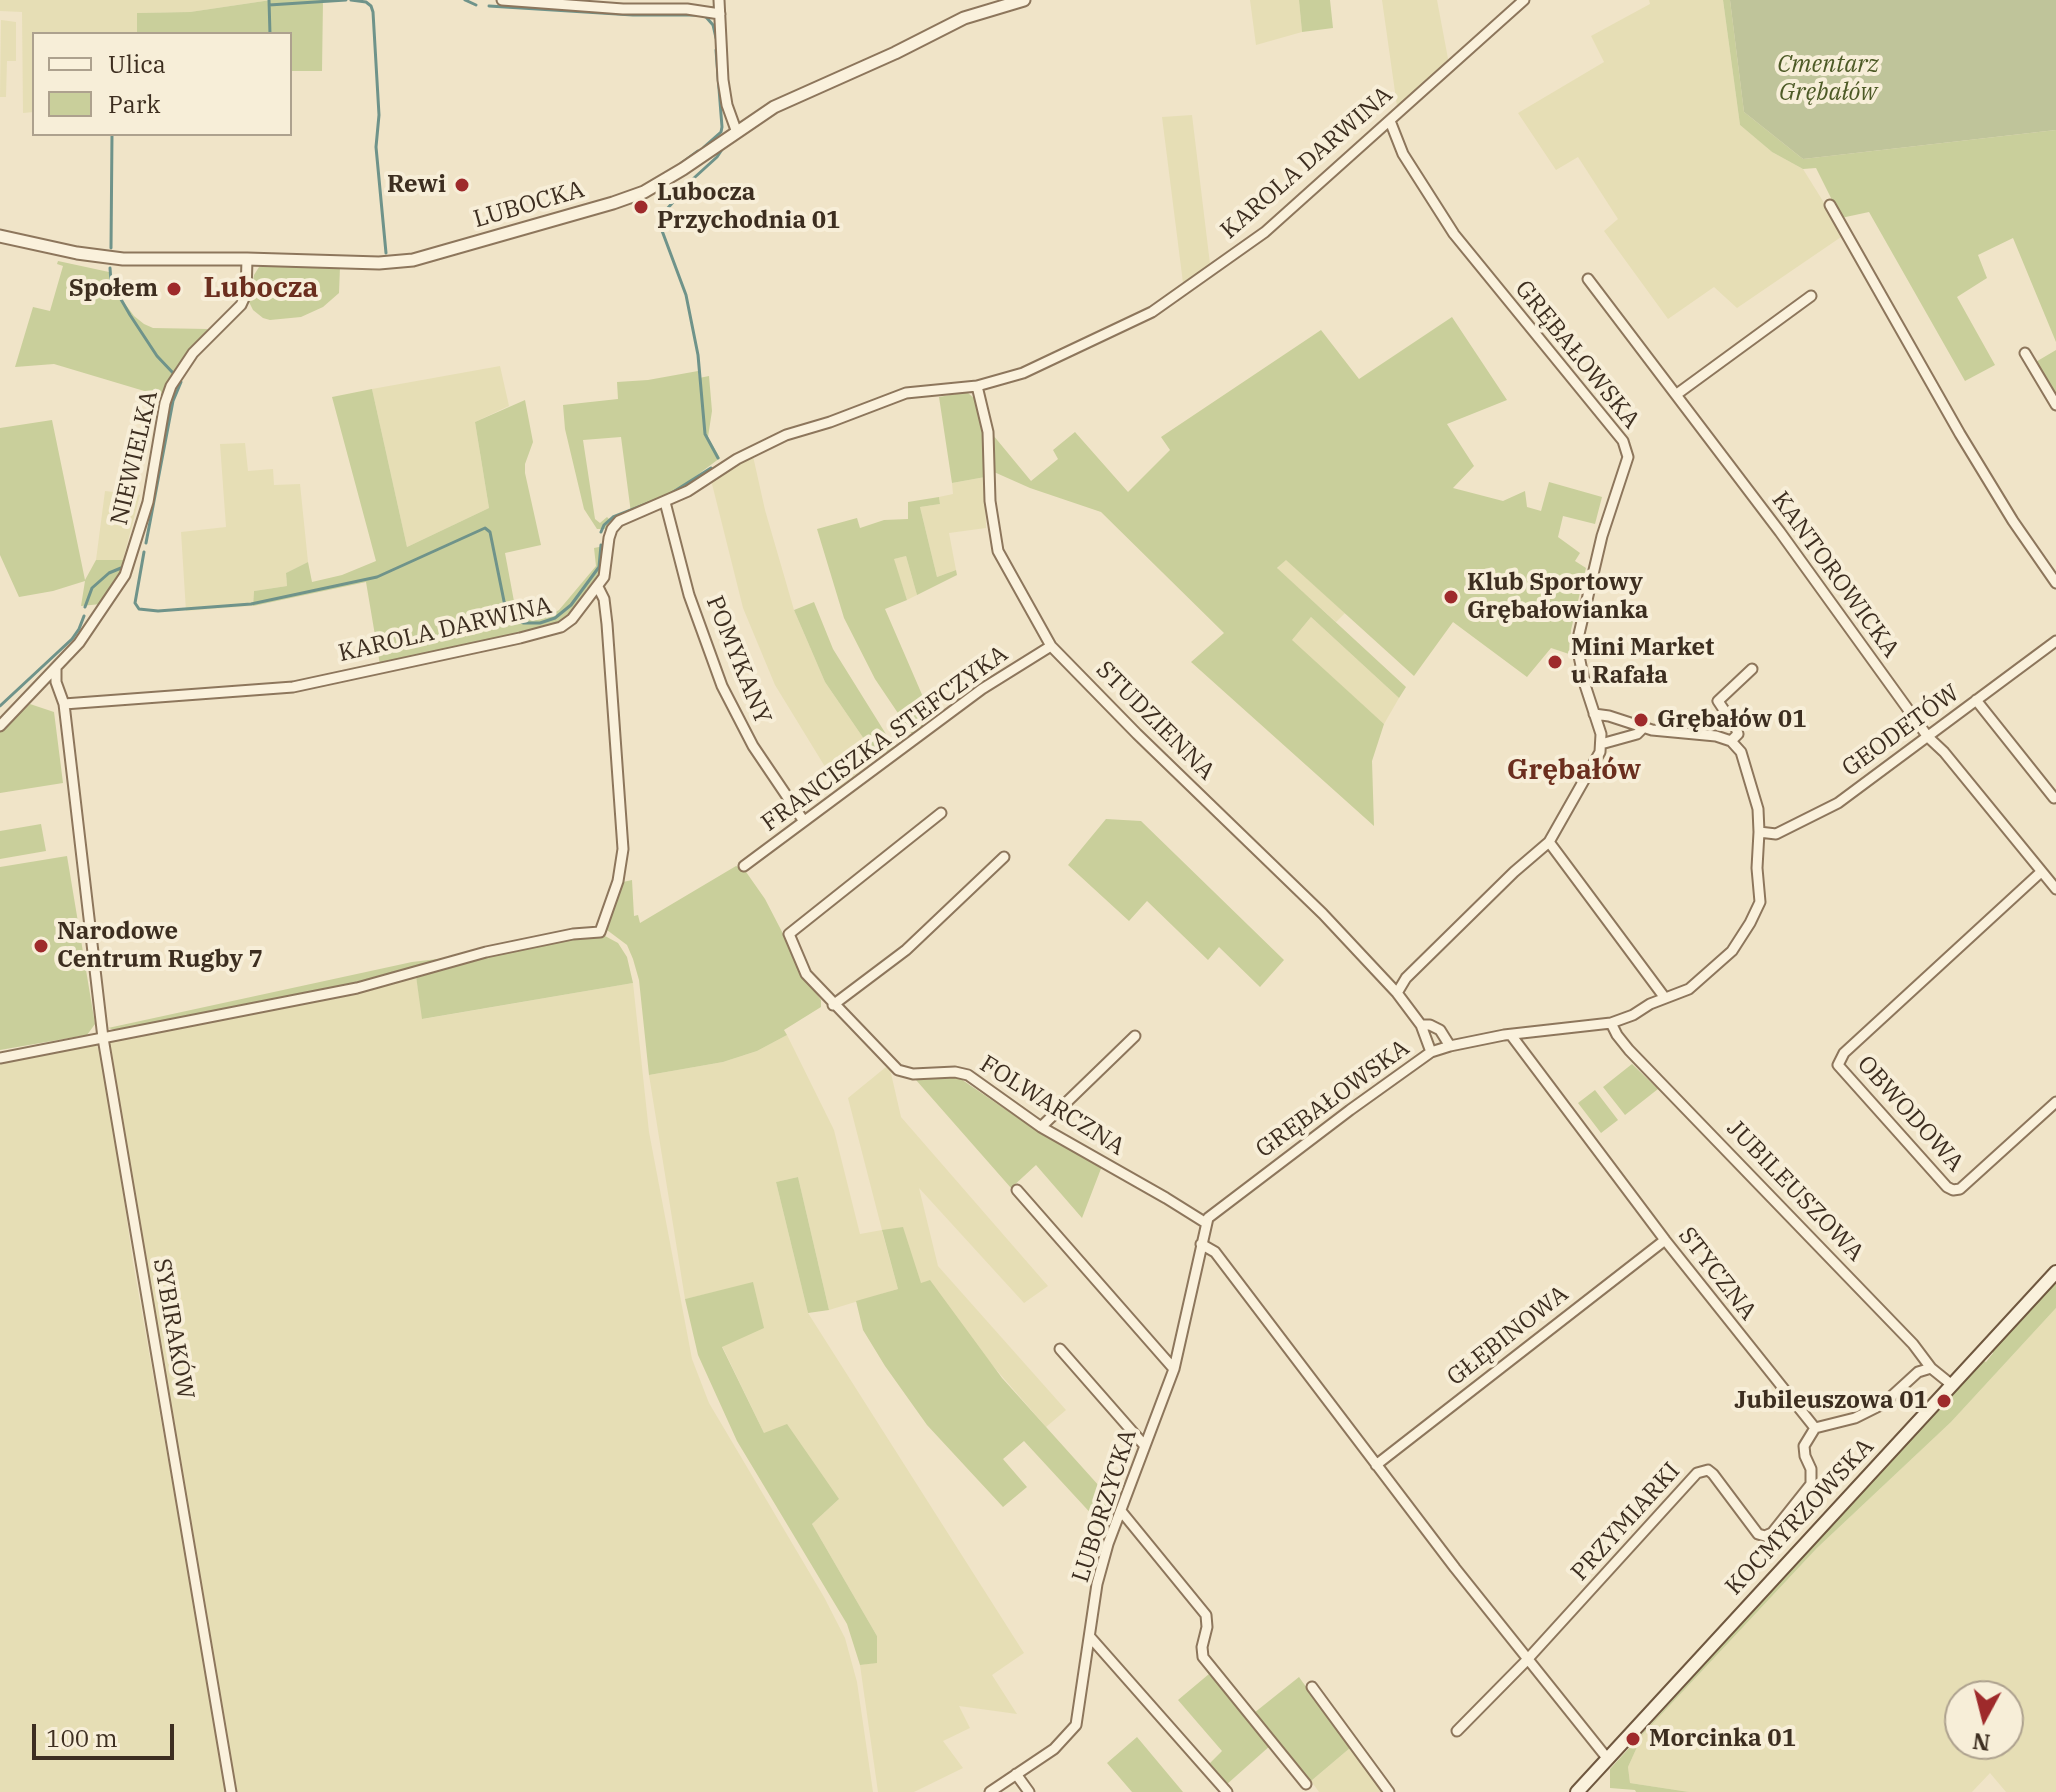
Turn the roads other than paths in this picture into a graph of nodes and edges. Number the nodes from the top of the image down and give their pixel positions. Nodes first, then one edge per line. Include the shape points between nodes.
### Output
1 (502, 0) edge
2 (719, 0) edge
3 (1024, 0) edge
4 (1524, 0) edge
5 (720, 14) junction
6 (1390, 121) junction
7 (736, 130) junction
8 (1830, 205) dead end
9 (0, 236) edge
10 (247, 259) junction
11 (1588, 279) dead end
12 (1811, 296) dead end
13 (2025, 353) dead end
14 (977, 386) junction
15 (1677, 394) junction
16 (2056, 405) edge
17 (665, 502) junction
18 (2056, 583) edge
19 (598, 587) junction
20 (2056, 641) edge
21 (1051, 646) junction
22 (56, 669) junction
23 (1752, 669) dead end
24 (1976, 700) junction
25 (64, 704) junction
26 (1594, 714) junction
27 (0, 726) edge
28 (1643, 728) junction
29 (1928, 737) junction
30 (1731, 741) junction
31 (1601, 744) junction
32 (2054, 798) edge
33 (941, 813) dead end
34 (803, 820) junction
35 (1759, 832) junction
36 (1549, 842) junction
37 (1004, 857) dead end
38 (744, 866) dead end
39 (2041, 872) junction
40 (2056, 889) edge
41 (1397, 993) junction
42 (1665, 998) junction
43 (833, 1005) junction
44 (1611, 1023) junction
45 (1421, 1025) junction
46 (1511, 1035) junction
47 (1135, 1036) dead end
48 (103, 1038) junction
49 (1450, 1046) junction
50 (1431, 1052) junction
51 (0, 1058) edge
52 (2056, 1102) edge
53 (1041, 1127) junction
54 (1017, 1190) dead end
55 (1206, 1223) junction
56 (1665, 1240) junction
57 (1201, 1244) junction
58 (2056, 1272) edge
59 (1060, 1349) dead end
60 (1931, 1368) junction
61 (1174, 1369) junction
62 (1952, 1385) junction
63 (1815, 1428) junction
64 (1145, 1446) junction
65 (1376, 1465) junction
66 (1121, 1511) junction
67 (1091, 1638) junction
68 (1527, 1660) junction
69 (1312, 1687) dead end
70 (1457, 1731) dead end
71 (1607, 1758) junction
72 (1016, 1774) junction
73 (1306, 1784) dead end
74 (1583, 1790) edge
75 (231, 1792) edge
76 (990, 1792) edge
77 (1029, 1792) edge
78 (1227, 1792) edge
79 (1389, 1792) edge

1 - 5 street
2 - 5 street
3 - 7 street, LUBOCKA via 964,18
4 - 6 street, KAROLA DARWINA
5 - 7 street via 725,92
6 - 14 street, KAROLA DARWINA via 1265,232 1152,312 1023,373
6 - 26 street, GRĘBAŁOWSKA via 1403,154 1454,234 1623,441 1628,457 1579,634
7 - 10 street, LUBOCKA via 644,192 433,255 390,263
8 - 18 street via 1996,495
9 - 10 street, LUBOCKA via 106,258
10 - 22 street, NIEWIELKA via 241,305 193,353 165,403 148,502 131,562
11 - 15 street, KANTOROWICKA
12 - 15 street
13 - 16 street
14 - 17 street, KAROLA DARWINA via 906,393 786,435
14 - 21 street, STUDZIENNA via 988,432 998,551
15 - 29 street, KANTOROWICKA
17 - 19 street, KAROLA DARWINA via 612,529
17 - 34 street, POMYKANY via 689,595 722,686 753,746
19 - 25 street, KAROLA DARWINA via 561,627 520,638 293,687
19 - 48 street via 607,624 623,849 600,932 486,952 357,988
20 - 24 street, GEODETÓW
21 - 34 street, FRANCISZKA STEFCZYKA via 982,689
21 - 41 street, STUDZIENNA
22 - 25 street, SYBIRAKÓW
22 - 27 street
23 - 30 street, GRĘBAŁOWSKA via 1718,701 1738,734
24 - 29 street, GEODETÓW
24 - 32 street
25 - 48 street, SYBIRAKÓW
26 - 28 street
26 - 31 street, GRĘBAŁOWSKA
28 - 30 street
28 - 31 street
29 - 35 street, GEODETÓW via 1838,803 1776,834
29 - 39 street, KANTOROWICKA
30 - 35 street, GRĘBAŁOWSKA via 1747,769
31 - 36 street
33 - 43 street, FOLWARCZNA via 789,934 806,974
34 - 38 street, FRANCISZKA STEFCZYKA
35 - 42 street, GRĘBAŁOWSKA via 1760,902 1750,923 1718,966 1689,989
36 - 41 street via 1406,978
36 - 42 street
37 - 43 street via 906,950
39 - 40 street, KANTOROWICKA
39 - 52 street, OBWODOWA via 1844,1053 1838,1065 1953,1190
41 - 45 street, STUDZIENNA
42 - 44 street, GRĘBAŁOWSKA
43 - 53 street, FOLWARCZNA via 898,1070 968,1075
44 - 46 street, GRĘBAŁOWSKA
44 - 60 street, JUBILEUSZOWA via 1629,1050
45 - 49 street, STUDZIENNA via 1440,1030
45 - 50 street, STUDZIENNA
46 - 49 street, GRĘBAŁOWSKA
46 - 56 street, STYCZNA
47 - 53 street
48 - 51 street
48 - 75 street, SYBIRAKÓW
49 - 50 street, GRĘBAŁOWSKA
50 - 55 street, GRĘBAŁOWSKA via 1251,1183
53 - 55 street, FOLWARCZNA
54 - 61 street
55 - 57 street
56 - 63 street, STYCZNA
56 - 65 street, GŁĘBINOWA
57 - 61 street, LUBORZYCKA
57 - 65 street via 1215,1252
58 - 62 main road, KOCMYRZOWSKA
59 - 64 street
60 - 62 street, JUBILEUSZOWA
60 - 63 street via 1918,1372 1883,1404
61 - 64 street, LUBORZYCKA
62 - 71 main road, KOCMYRZOWSKA
63 - 68 street, PRZYMIARKI via 1804,1446 1811,1484 1772,1533 1758,1534 1713,1474 1697,1473
64 - 66 street, LUBORZYCKA
65 - 68 street
66 - 67 street, LUBORZYCKA via 1097,1584
66 - 73 street via 1206,1615 1201,1653 1205,1660
67 - 72 street, LUBORZYCKA via 1076,1725 1054,1749
67 - 78 street
68 - 70 street, PRZYMIARKI
68 - 71 street
69 - 79 street
71 - 74 main road, KOCMYRZOWSKA
72 - 76 street, LUBORZYCKA
72 - 77 street

